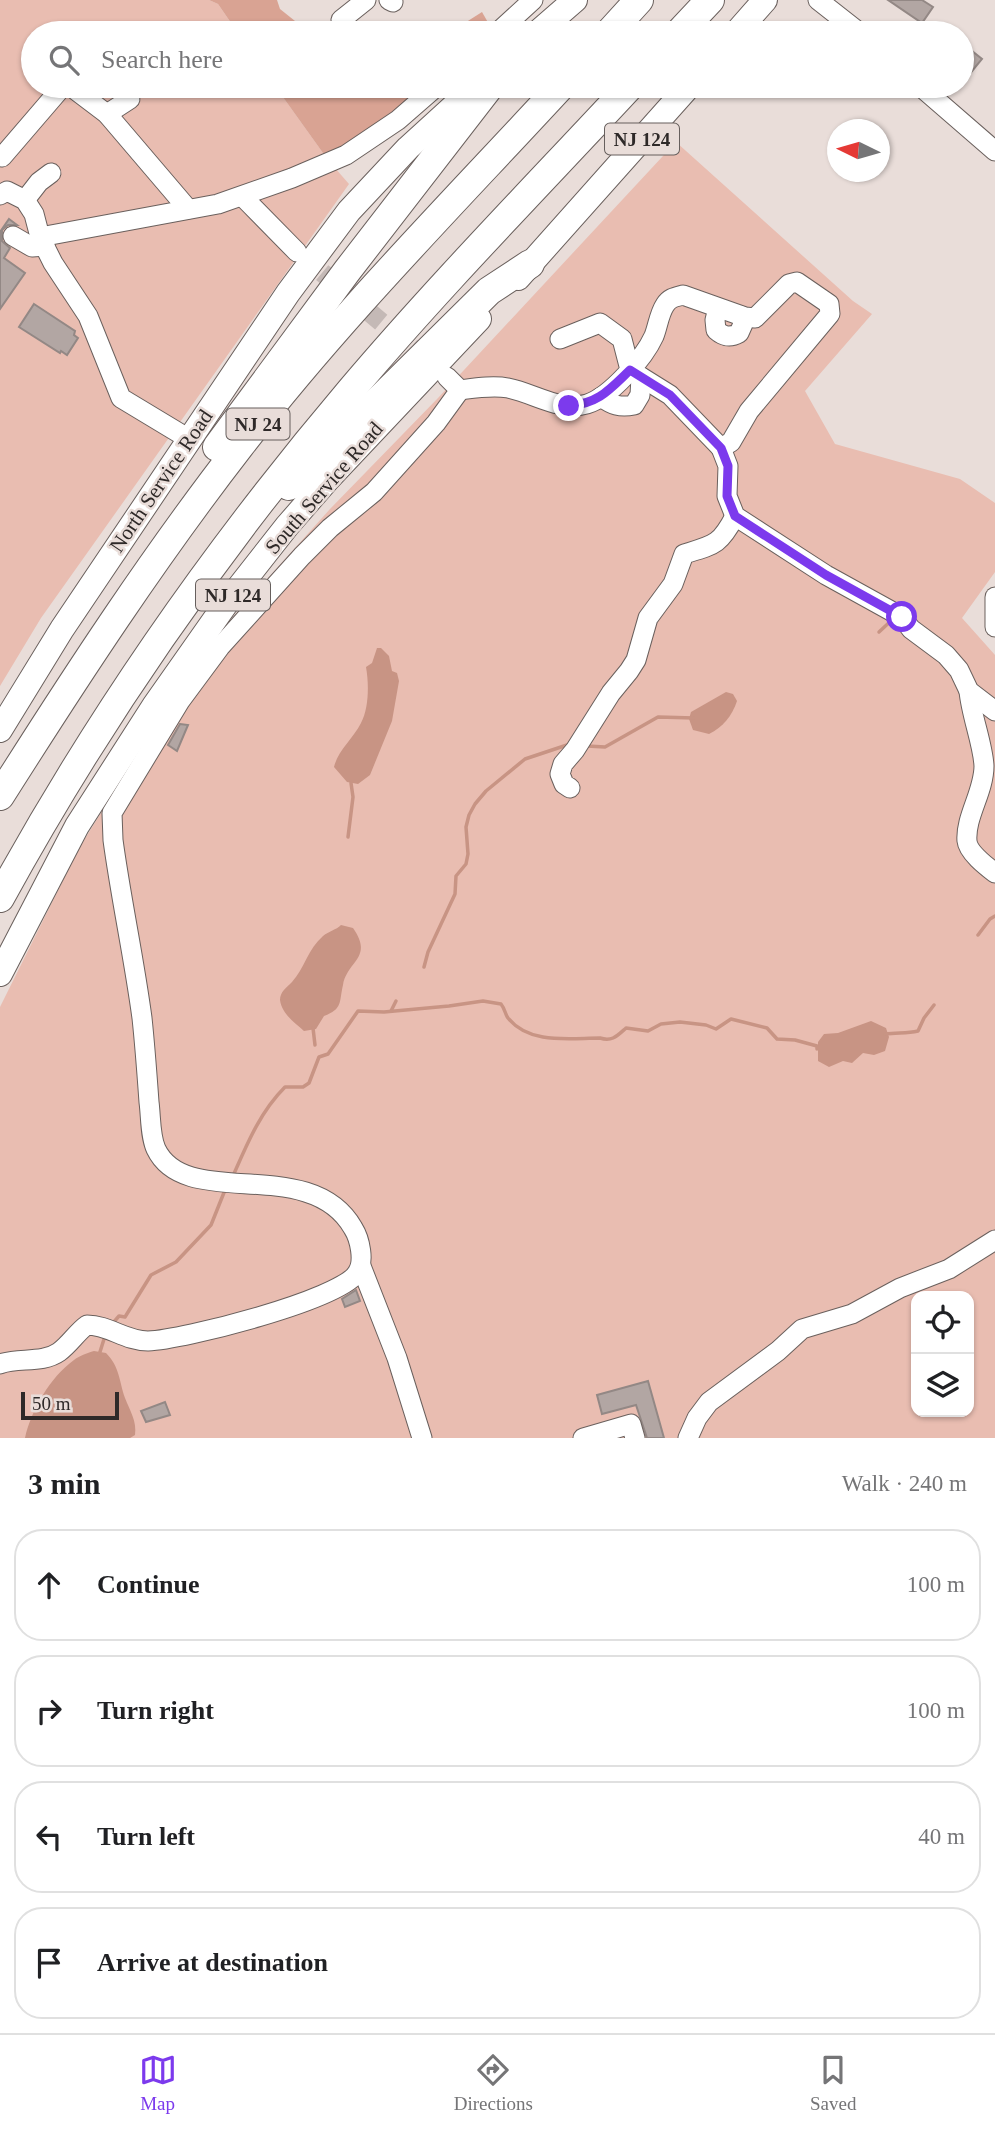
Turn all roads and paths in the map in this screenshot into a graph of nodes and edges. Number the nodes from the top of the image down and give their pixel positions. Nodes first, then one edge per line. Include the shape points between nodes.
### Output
1 (366, 0) edge
2 (533, 0) edge
3 (575, 0) edge
4 (639, 0) edge
5 (710, 0) edge
6 (765, 0) edge
7 (818, 0) edge
8 (549, 17) edge
9 (341, 20) dead end
10 (510, 21) edge
11 (620, 21) edge
12 (690, 21) edge
13 (747, 21) edge
14 (845, 21) edge
15 (53, 98) edge
16 (86, 98) edge
17 (423, 98) edge
18 (463, 98) edge
19 (480, 98) edge
20 (550, 98) edge
21 (619, 98) edge
22 (678, 98) edge
23 (934, 98) edge
24 (130, 99) dead end
25 (107, 114) junction
26 (995, 151) edge
27 (1, 156) edge
28 (51, 173) dead end
29 (3, 193) edge
30 (242, 196) junction
31 (25, 200) junction
32 (188, 209) junction
33 (5, 231) edge
34 (43, 241) junction
35 (297, 253) tunnel mouth
36 (530, 264) junction
37 (560, 339) dead end
38 (635, 373) junction
39 (601, 397) junction
40 (189, 439) junction
41 (721, 448) junction
42 (261, 500) junction
43 (735, 516) junction
44 (995, 597) edge
45 (995, 627) edge
46 (66, 691) junction
47 (969, 691) junction
48 (995, 711) edge
49 (0, 730) edge
50 (570, 788) dead end
51 (0, 796) edge
52 (995, 873) edge
53 (0, 898) edge
54 (0, 974) edge
55 (995, 1240) edge
56 (361, 1266) junction
57 (0, 1364) edge
58 (422, 1438) edge
59 (583, 1438) edge
60 (635, 1438) edge
61 (688, 1438) edge

1 - 9 street
2 - 10 street
3 - 8 main road
4 - 11 highway
5 - 12 highway
6 - 13 main road
7 - 14 street
15 - 27 street
16 - 25 street
17 - 30 street via 346,155
18 - 40 main road, North Service Road via 349,211
19 - 46 highway via 221,441 174,510
20 - 46 highway, NJ 24 via 241,444
21 - 42 highway, NJ 24 via 418,314
22 - 36 main road, South Service Road / NJ 124
23 - 26 street
24 - 25 street
25 - 32 street
27 - 29 street
28 - 31 street
29 - 31 street
30 - 32 street
30 - 35 street
31 - 34 street
32 - 34 street
33 - 34 street via 32,247
34 - 40 street via 88,316 121,398
36 - 42 highway via 489,291 297,481
36 - 54 main road, South Service Road / NJ 124 via 287,526 225,606 77,826
37 - 38 street via 600,323 622,339
38 - 39 street
38 - 39 street via 640,395 634,405 623,407
38 - 41 street via 670,395
38 - 41 street via 665,305 673,297 683,295 755,318 789,284 797,282 829,304 830,314 749,411 731,442
39 - 56 street via 569,406 508,388 453,383 436,423 374,492 302,556 220,647 180,701 113,813 156,1149 167,1165 184,1175 292,1188 327,1200 354,1228
40 - 49 main road, North Service Road
41 - 43 street via 728,466 727,496
42 - 53 highway, NJ 24 via 110,713
43 - 47 street via 902,617 946,655
43 - 50 street via 714,545 684,554 673,584 648,618 636,660 563,764 560,774
44 - 45 street
46 - 51 highway, NJ 24
47 - 48 street
47 - 52 street via 984,765 967,843
55 - 61 street via 949,1269 852,1314 802,1329 709,1402
56 - 57 street via 341,1287 317,1298 185,1337 146,1341 87,1325 48,1357
56 - 58 street
59 - 60 street via 631,1424

